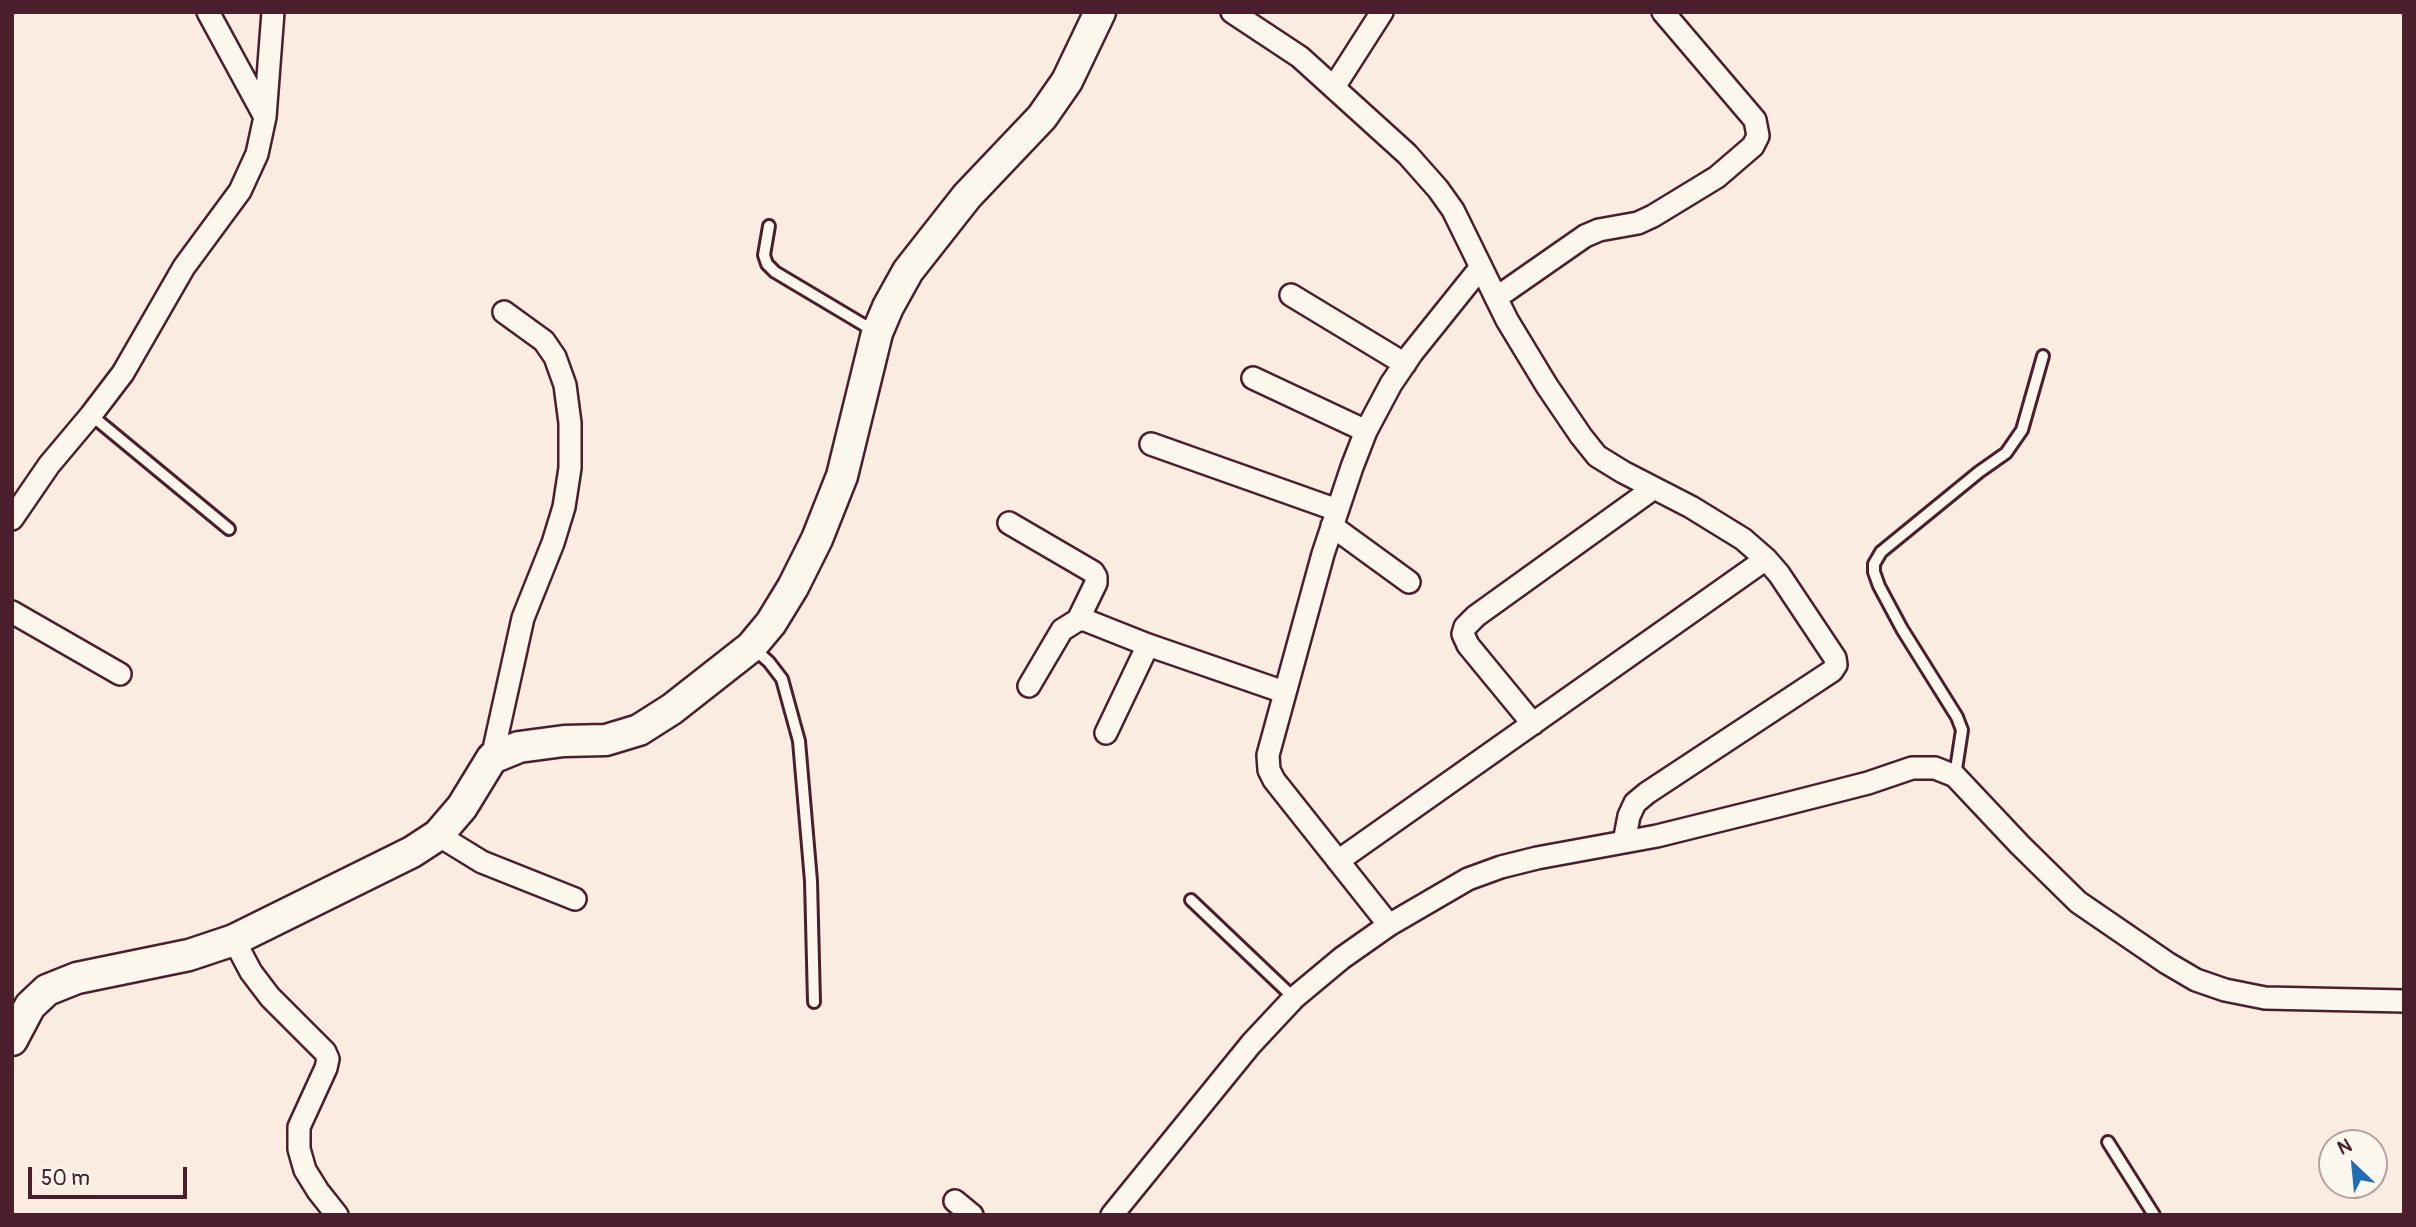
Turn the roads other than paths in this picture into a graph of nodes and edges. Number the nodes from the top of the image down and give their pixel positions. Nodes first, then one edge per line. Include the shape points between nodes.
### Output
1 (208, 12) edge
2 (272, 12) edge
3 (1100, 12) edge
4 (1232, 12) edge
5 (1382, 12) edge
6 (1664, 12) edge
7 (1334, 87) junction
8 (265, 117) junction
9 (769, 226) dead end
10 (1481, 267) junction
11 (1291, 295) dead end
12 (1496, 298) junction
13 (504, 312) dead end
14 (877, 333) junction
15 (2043, 356) dead end
16 (1405, 364) junction
17 (1253, 378) dead end
18 (91, 415) junction
19 (1366, 431) junction
20 (1151, 444) dead end
21 (1654, 488) junction
22 (1335, 518) junction
23 (12, 519) edge
24 (1009, 523) dead end
25 (229, 529) dead end
26 (1766, 559) junction
27 (1409, 582) dead end
28 (12, 612) edge
29 (1078, 620) junction
30 (1148, 645) junction
31 (751, 647) junction
32 (120, 674) dead end
33 (1029, 686) dead end
34 (1284, 692) junction
35 (1533, 724) junction
36 (1106, 733) dead end
37 (492, 758) junction
38 (1955, 776) junction
39 (438, 835) junction
40 (1624, 842) junction
41 (1339, 861) junction
42 (575, 899) dead end
43 (1191, 900) dead end
44 (1390, 925) junction
45 (234, 940) junction
46 (1294, 998) junction
47 (2404, 1001) edge
48 (814, 1002) dead end
49 (21, 1003) edge
50 (12, 1040) edge
51 (2108, 1142) dead end
52 (955, 1201) dead end
53 (337, 1215) edge
54 (972, 1215) edge
55 (1112, 1215) edge
56 (2154, 1215) edge

1 - 8 street
2 - 8 street
3 - 14 street via 1067,81 1042,117 934,235 887,307
4 - 7 street
5 - 7 street
6 - 12 street via 1755,120 1758,136 1753,146 1717,177 1653,216 1585,236
7 - 10 street via 1438,189
8 - 18 street via 257,154 240,191 184,267 123,373
9 - 14 lane via 764,255 775,272
10 - 12 street
10 - 16 street
11 - 16 street
12 - 21 street via 1540,375 1597,456
13 - 37 street via 544,341 555,357 565,385 570,423 569,468 564,507 513,653
14 - 31 street via 842,476 822,527 793,587
15 - 38 lane via 2022,430 2006,453 1881,552 1874,564 1885,596 1962,730
16 - 19 street
17 - 19 street
18 - 23 street
18 - 25 lane
19 - 22 street
20 - 22 street
21 - 26 street via 1743,539
21 - 35 street via 1465,628 1468,645
22 - 27 street
22 - 34 street
24 - 29 street via 1093,572 1096,583
26 - 35 street
26 - 40 street via 1831,650 1836,665 1635,803
28 - 32 street
29 - 30 street
29 - 33 street via 1062,630
30 - 34 street
30 - 36 street
31 - 37 street via 639,730 606,740 519,747
31 - 48 lane via 782,679 799,741 811,881
34 - 41 street via 1268,755 1269,770
35 - 41 street
37 - 39 street via 462,807
38 - 40 street via 1935,768 1912,768 1791,803
38 - 47 street via 2078,902 2196,980 2265,998
39 - 42 street via 482,862
39 - 45 street
40 - 44 street via 1501,867 1468,879
41 - 44 street
43 - 46 lane
44 - 46 street
45 - 49 street via 189,956 77,978
45 - 53 street via 270,998 328,1059 299,1127 299,1149 317,1191
46 - 55 street
49 - 50 street
51 - 56 lane
52 - 54 street

